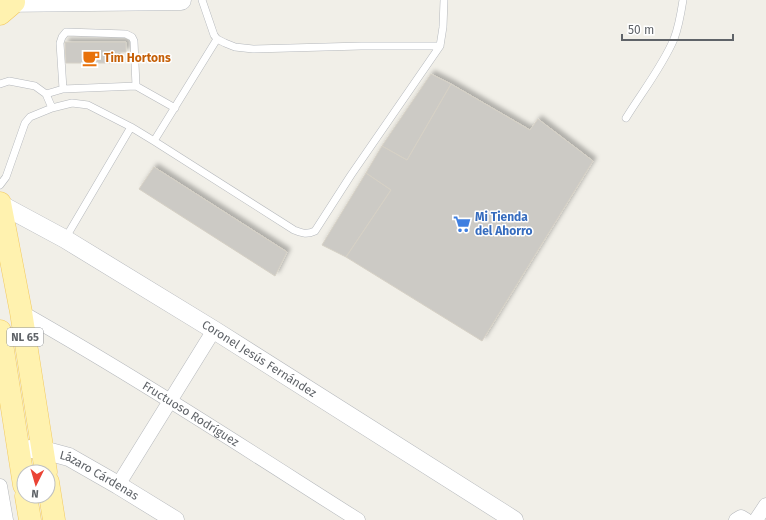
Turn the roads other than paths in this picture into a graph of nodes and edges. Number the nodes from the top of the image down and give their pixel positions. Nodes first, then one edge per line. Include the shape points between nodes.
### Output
1 (181, 0) edge
2 (202, 0) edge
3 (444, 0) edge
4 (684, 0) edge
5 (5, 6) edge
6 (217, 39) junction
7 (440, 46) junction
8 (0, 84) edge
9 (136, 86) junction
10 (63, 89) junction
11 (46, 94) junction
12 (52, 108) junction
13 (175, 108) junction
14 (626, 118) dead end
15 (131, 127) junction
16 (154, 141) junction
17 (0, 185) edge
18 (0, 204) edge
19 (65, 239) junction
20 (21, 312) junction
21 (214, 330) junction
22 (0, 331) edge
23 (171, 401) junction
24 (18, 449) junction
25 (43, 450) junction
26 (20, 464) edge
27 (45, 464) edge
28 (118, 485) junction
29 (0, 486) edge
30 (27, 504) edge
31 (51, 504) edge
32 (766, 505) edge
33 (6, 520) edge
34 (30, 520) edge
35 (54, 520) edge
36 (175, 520) edge
37 (358, 520) edge
38 (514, 520) edge
39 (745, 520) edge

1 - 5 main road
2 - 6 lane
3 - 7 lane
4 - 14 lane via 674,39
6 - 7 lane via 235,47 253,49
6 - 13 lane
7 - 16 lane via 314,231 309,233 303,234 294,230
8 - 11 lane via 9,81 35,86
9 - 10 lane
9 - 10 lane via 132,37 126,34 66,32 60,43
9 - 13 lane
10 - 11 lane
11 - 12 lane
12 - 15 lane via 72,103 88,105
12 - 17 lane via 30,117 25,123 6,177
13 - 16 lane
15 - 16 lane
15 - 19 lane
18 - 19 street, Coronel Jesús Fernández
18 - 20 main road, NL 65
19 - 21 street, Coronel Jesús Fernández
20 - 23 street, Fructuoso Rodríguez
20 - 25 main road, NL 65
21 - 23 street
21 - 38 street, Coronel Jesús Fernández
22 - 24 main road, NL 65
23 - 28 street
23 - 37 street, Fructuoso Rodríguez
24 - 25 street, Lázaro Cárdenas
24 - 26 main road, NL 65
25 - 27 main road, NL 65
25 - 28 street, Lázaro Cárdenas via 69,457
28 - 36 street, Lázaro Cárdenas
29 - 33 street
30 - 34 main road
31 - 35 main road
32 - 39 street

